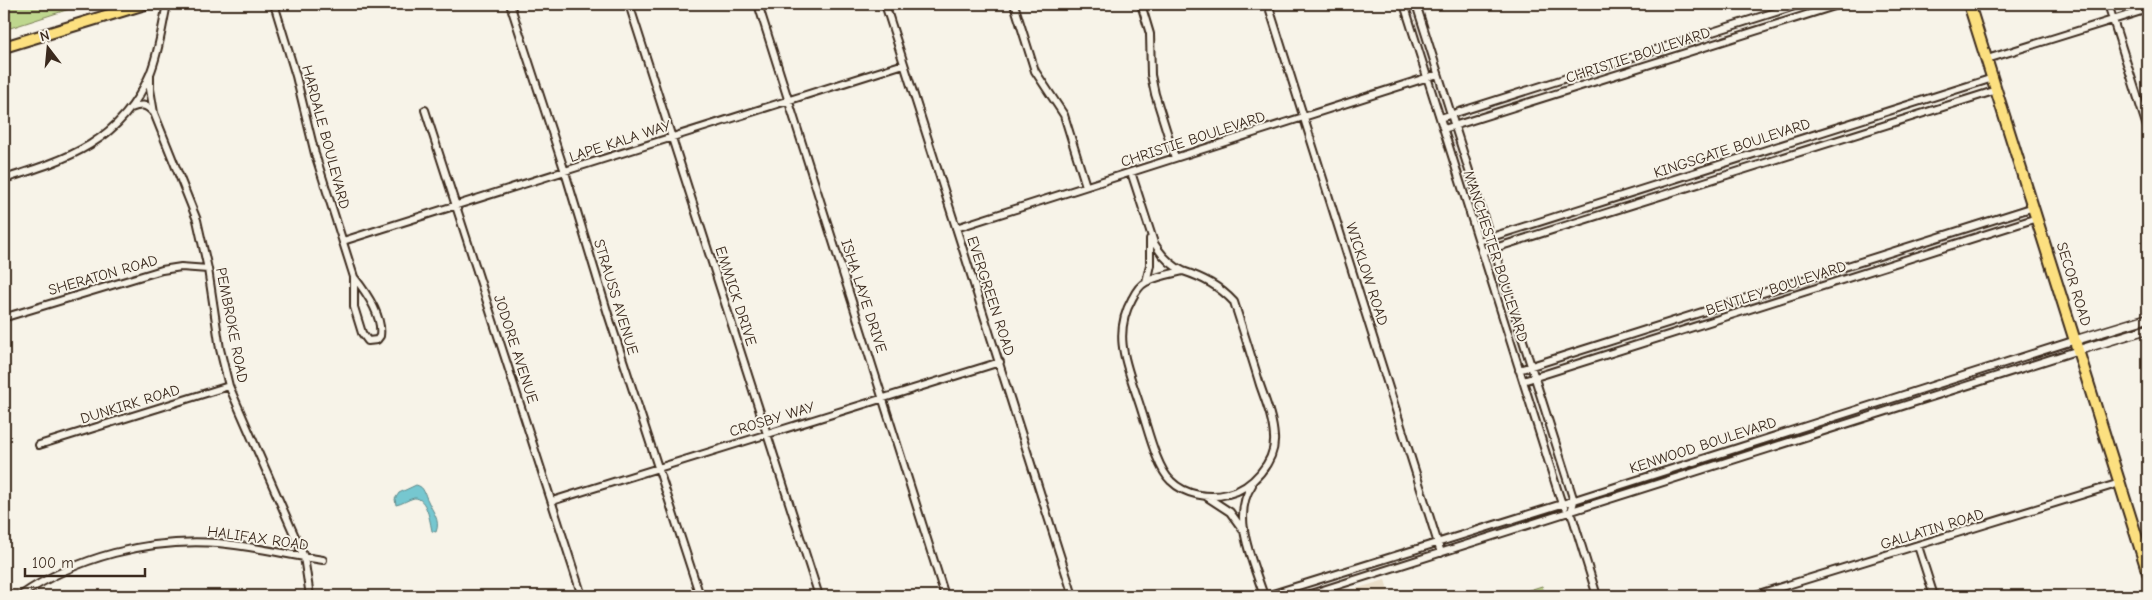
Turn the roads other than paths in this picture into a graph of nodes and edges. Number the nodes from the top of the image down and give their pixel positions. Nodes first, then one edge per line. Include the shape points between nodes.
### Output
1 (144, 4) edge
2 (167, 4) edge
3 (274, 4) edge
4 (510, 4) edge
5 (630, 4) edge
6 (758, 4) edge
7 (885, 4) edge
8 (1014, 4) edge
9 (1141, 4) edge
10 (1268, 4) edge
11 (1406, 4) edge
12 (1416, 4) edge
13 (1801, 4) edge
14 (1841, 4) edge
15 (1969, 4) edge
16 (2108, 4) edge
17 (2148, 9) edge
18 (2113, 20) junction
19 (4, 47) edge
20 (1987, 59) junction
21 (904, 64) junction
22 (150, 74) junction
23 (1438, 74) junction
24 (1427, 78) junction
25 (1993, 78) junction
26 (1997, 90) junction
27 (789, 101) junction
28 (129, 109) junction
29 (426, 110) dead end
30 (154, 113) junction
31 (1451, 114) junction
32 (1304, 117) junction
33 (1440, 118) junction
34 (1454, 126) junction
35 (1444, 129) junction
36 (2148, 130) edge
37 (672, 137) junction
38 (1174, 158) junction
39 (565, 172) junction
40 (1131, 172) junction
41 (4, 179) edge
42 (1086, 186) junction
43 (456, 206) junction
44 (2034, 207) junction
45 (2037, 218) junction
46 (956, 228) junction
47 (1150, 235) junction
48 (1490, 238) junction
49 (342, 241) junction
50 (1479, 241) junction
51 (1494, 248) junction
52 (1482, 252) junction
53 (208, 269) junction
54 (1183, 271) junction
55 (354, 277) junction
56 (1146, 282) junction
57 (6, 318) dead end
58 (2148, 318) edge
59 (2148, 329) edge
60 (2076, 340) junction
61 (2079, 350) junction
62 (1000, 362) junction
63 (1531, 366) junction
64 (1520, 370) junction
65 (1534, 378) junction
66 (1523, 381) junction
67 (229, 386) junction
68 (883, 399) junction
69 (767, 434) junction
70 (39, 445) dead end
71 (658, 468) junction
72 (1254, 482) junction
73 (2120, 483) junction
74 (1207, 497) junction
75 (1574, 500) junction
76 (552, 501) junction
77 (1562, 504) junction
78 (1571, 512) junction
79 (1244, 533) junction
80 (1438, 542) junction
81 (1918, 546) junction
82 (1441, 553) junction
83 (304, 557) junction
84 (323, 560) dead end
85 (2148, 573) edge
86 (20, 596) edge
87 (310, 596) edge
88 (582, 596) edge
89 (700, 596) edge
90 (819, 596) edge
91 (945, 596) edge
92 (1073, 596) edge
93 (1265, 596) edge
94 (1304, 596) edge
95 (1597, 596) edge
96 (1752, 596) edge
97 (1934, 596) edge

1 - 19 main road
2 - 22 street, PEMBROKE ROAD
3 - 49 street, HARDALE BOULEVARD
4 - 39 street, STRAUSS AVENUE
5 - 37 street, EMMICK DRIVE
6 - 27 street, ISHA LAYE DRIVE
7 - 21 street, EVERGREEN ROAD
8 - 42 street via 1035,72 1064,115
9 - 38 street via 1150,34 1155,94
10 - 32 street, WICKLOW ROAD
11 - 24 street, MANCHESTER BOULEVARD
12 - 23 street, MANCHESTER BOULEVARD
13 - 31 street, CHRISTIE BOULEVARD
14 - 34 street, CHRISTIE BOULEVARD
15 - 20 main road, SECOR ROAD
16 - 18 street
17 - 18 street
18 - 20 street
18 - 36 street
20 - 25 main road, SECOR ROAD
21 - 27 street, LAPE KALA WAY
21 - 46 street, EVERGREEN ROAD
22 - 28 street, PEMBROKE ROAD
22 - 30 street, PEMBROKE ROAD
23 - 24 street, CHRISTIE BOULEVARD
23 - 31 street, MANCHESTER BOULEVARD
24 - 32 street, CHRISTIE BOULEVARD
24 - 33 street, MANCHESTER BOULEVARD
25 - 26 main road, SECOR ROAD
25 - 48 street, KINGSGATE BOULEVARD
26 - 44 main road, SECOR ROAD
26 - 51 street, KINGSGATE BOULEVARD
27 - 37 street, LAPE KALA WAY
27 - 68 street, ISHA LAYE DRIVE
28 - 30 street via 147,106
28 - 41 street, PEMBROKE ROAD via 97,141 73,155
29 - 43 street, JODORE AVENUE
30 - 53 street, PEMBROKE ROAD via 197,220
31 - 33 street, CHRISTIE BOULEVARD
31 - 34 street, MANCHESTER BOULEVARD
32 - 38 street, CHRISTIE BOULEVARD
32 - 80 street, WICKLOW ROAD
33 - 35 street, MANCHESTER BOULEVARD
34 - 35 street, CHRISTIE BOULEVARD
34 - 48 street, MANCHESTER BOULEVARD
35 - 50 street, MANCHESTER BOULEVARD
37 - 39 street, LAPE KALA WAY
37 - 69 street, EMMICK DRIVE
38 - 40 street, CHRISTIE BOULEVARD
39 - 43 street, LAPE KALA WAY
39 - 71 street, STRAUSS AVENUE
40 - 42 street, CHRISTIE BOULEVARD
40 - 47 street
42 - 46 street, CHRISTIE BOULEVARD
43 - 49 street, LAPE KALA WAY
43 - 76 street, JODORE AVENUE
44 - 45 main road, SECOR ROAD
44 - 63 street, BENTLEY BOULEVARD
45 - 60 main road, SECOR ROAD
45 - 65 street, BENTLEY BOULEVARD
46 - 62 street, EVERGREEN ROAD
47 - 54 street via 1160,253 1172,266
47 - 56 street via 1150,265
48 - 50 street, KINGSGATE BOULEVARD
48 - 51 street, MANCHESTER BOULEVARD
49 - 55 street, HARDALE BOULEVARD
50 - 52 street, MANCHESTER BOULEVARD
51 - 52 street, KINGSGATE BOULEVARD
51 - 63 street, MANCHESTER BOULEVARD
52 - 64 street, MANCHESTER BOULEVARD
53 - 57 street, SHERATON ROAD via 181,267 162,270
53 - 67 street, PEMBROKE ROAD
54 - 56 street
54 - 72 street via 1210,281 1234,302 1274,437 1270,456
55 - 55 street, HARDALE BOULEVARD via 353,300 362,333 368,341 377,340 381,331 374,308
56 - 74 street via 1136,291 1123,318 1120,334 1124,352 1154,451 1164,472 1181,487
58 - 60 street, KENWOOD BOULEVARD
59 - 61 street, KENWOOD BOULEVARD
60 - 61 main road, SECOR ROAD
60 - 75 street, KENWOOD BOULEVARD
61 - 73 main road, SECOR ROAD
61 - 78 street, KENWOOD BOULEVARD
62 - 68 street, CROSBY WAY
62 - 92 street, EVERGREEN ROAD
63 - 64 street, BENTLEY BOULEVARD
63 - 65 street, MANCHESTER BOULEVARD
64 - 66 street, MANCHESTER BOULEVARD
65 - 66 street, BENTLEY BOULEVARD
65 - 75 street, MANCHESTER BOULEVARD
66 - 77 street, MANCHESTER BOULEVARD
67 - 70 street, DUNKIRK ROAD
67 - 83 street, PEMBROKE ROAD
68 - 69 street, CROSBY WAY
68 - 91 street, ISHA LAYE DRIVE
69 - 71 street, CROSBY WAY
69 - 90 street, EMMICK DRIVE
71 - 76 street, CROSBY WAY
71 - 89 street, STRAUSS AVENUE
72 - 74 street via 1231,494
72 - 79 street via 1243,506
73 - 81 street, GALLATIN ROAD
73 - 85 main road, SECOR ROAD
74 - 79 street via 1230,512
75 - 77 street, KENWOOD BOULEVARD
75 - 78 street
76 - 88 street, JODORE AVENUE
77 - 78 street
77 - 80 street, KENWOOD BOULEVARD
78 - 82 street, KENWOOD BOULEVARD
78 - 95 street
79 - 93 street
80 - 82 street, WICKLOW ROAD
80 - 93 street, KENWOOD BOULEVARD
81 - 96 street, GALLATIN ROAD
81 - 97 street
82 - 94 street, KENWOOD BOULEVARD
83 - 84 street, HALIFAX ROAD
83 - 86 street, HALIFAX ROAD via 218,543 146,547 68,568
83 - 87 street, PEMBROKE ROAD

